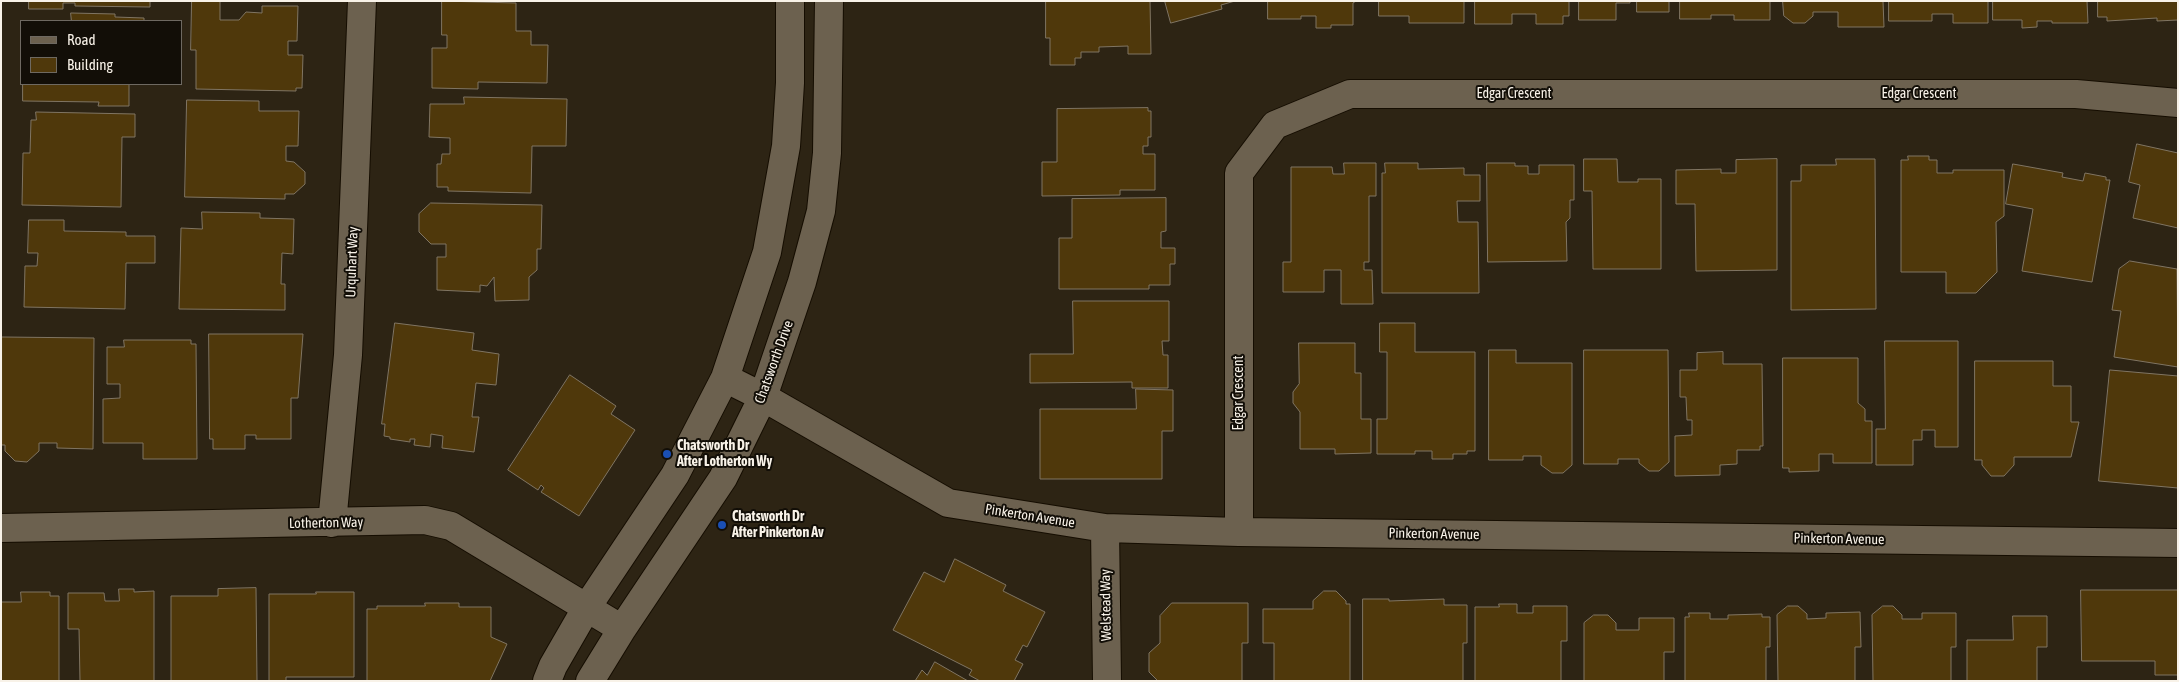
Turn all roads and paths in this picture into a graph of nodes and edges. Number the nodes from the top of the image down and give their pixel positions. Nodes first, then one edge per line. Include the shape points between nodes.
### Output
1 (362, 1) edge
2 (790, 1) edge
3 (830, 1) edge
4 (2178, 103) edge
5 (725, 378) junction
6 (763, 397) junction
7 (332, 523) junction
8 (1, 528) edge
9 (1105, 528) junction
10 (1239, 532) junction
11 (2178, 543) edge
12 (588, 607) junction
13 (622, 629) junction
14 (547, 681) edge
15 (590, 681) edge
16 (1107, 681) edge

1 - 7 street, Urquhart Way via 348,355
2 - 5 street via 790,83 784,156 768,252
3 - 6 street, Chatsworth Drive via 827,153 821,211 802,282
4 - 10 street, Edgar Crescent via 2076,94 1350,94 1275,125 1239,173
5 - 6 street, Pinkerton Avenue
5 - 12 street via 675,475
6 - 9 street, Pinkerton Avenue via 948,503
6 - 13 street, Chatsworth Drive via 723,478
7 - 8 street, Lotherton Way
7 - 12 street, Lotherton Way via 425,520 450,526
9 - 10 street, Pinkerton Avenue
9 - 16 street, Welstead Way
10 - 11 street, Pinkerton Avenue
12 - 13 street, Lotherton Way
12 - 14 street
13 - 15 street, Chatsworth Drive

